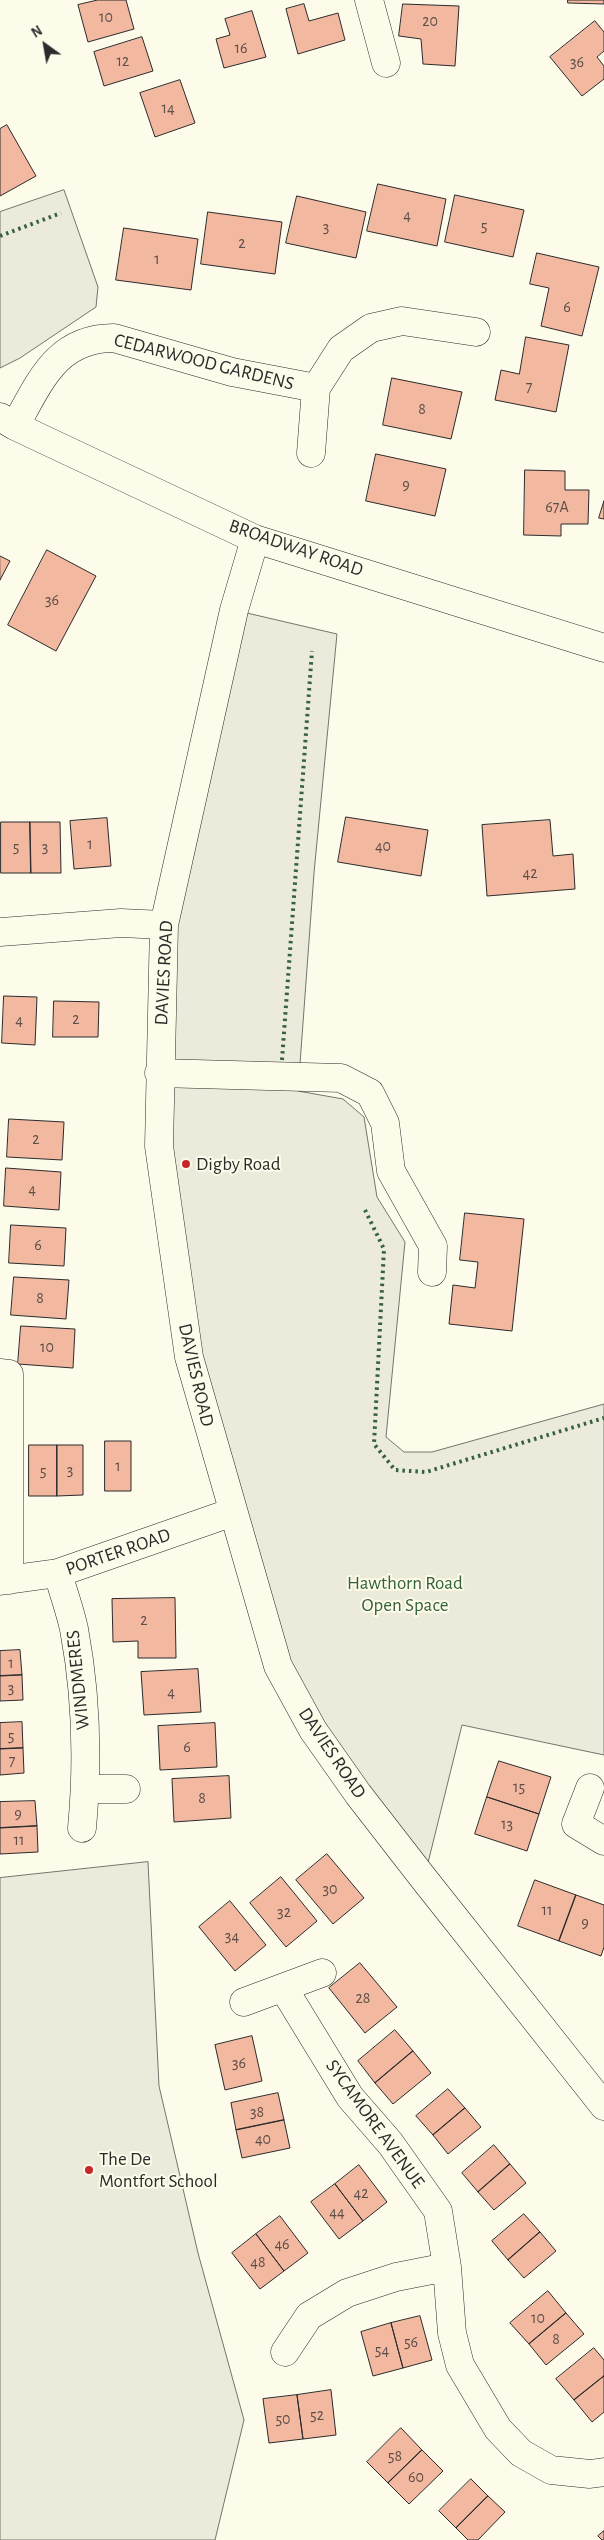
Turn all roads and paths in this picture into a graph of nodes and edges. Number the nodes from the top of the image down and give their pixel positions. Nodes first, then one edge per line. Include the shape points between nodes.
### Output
1 (368, 0) edge
2 (386, 63) dead end
3 (476, 332) dead end
4 (316, 388) junction
5 (8, 421) edge
6 (311, 452) dead end
7 (255, 539) junction
8 (604, 648) edge
9 (164, 925) junction
10 (0, 932) edge
11 (159, 1074) junction
12 (432, 1272) dead end
13 (0, 1373) edge
14 (233, 1512) junction
15 (58, 1573) junction
16 (4, 1580) edge
17 (590, 1788) dead end
18 (86, 1789) junction
19 (126, 1789) dead end
20 (82, 1828) dead end
21 (604, 1841) edge
22 (322, 1974) dead end
23 (284, 1989) junction
24 (244, 2002) dead end
25 (604, 2106) edge
26 (447, 2266) junction
27 (285, 2352) dead end
28 (604, 2472) edge

1 - 2 street
3 - 4 street, CEDARWOOD GARDENS via 402,321 371,328 341,349
4 - 5 street, CEDARWOOD GARDENS via 232,372 114,338 95,338 68,350 46,370
4 - 6 street, CEDARWOOD GARDENS
5 - 7 street, BROADWAY ROAD
7 - 8 street, BROADWAY ROAD
7 - 9 street, DAVIES ROAD via 234,610
9 - 10 street via 121,923
9 - 11 street, DAVIES ROAD
11 - 12 street via 342,1078 370,1093 384,1123 390,1171 433,1246
11 - 14 street, DAVIES ROAD via 159,1146 188,1357
13 - 16 street via 9,1374
14 - 15 street, PORTER ROAD
14 - 25 street, DAVIES ROAD via 278,1666 313,1730 358,1794
15 - 16 street, PORTER ROAD
15 - 18 street, WINDMERES via 74,1628 82,1699
17 - 21 street via 576,1824
18 - 19 street
18 - 20 street, WINDMERES
22 - 23 street
23 - 24 street
23 - 26 street, SYCAMORE AVENUE via 350,2097 390,2143 438,2210
26 - 27 street via 396,2277 347,2293 309,2316
26 - 28 street, SYCAMORE AVENUE via 452,2333 460,2365 498,2429 521,2453 551,2470 590,2474

